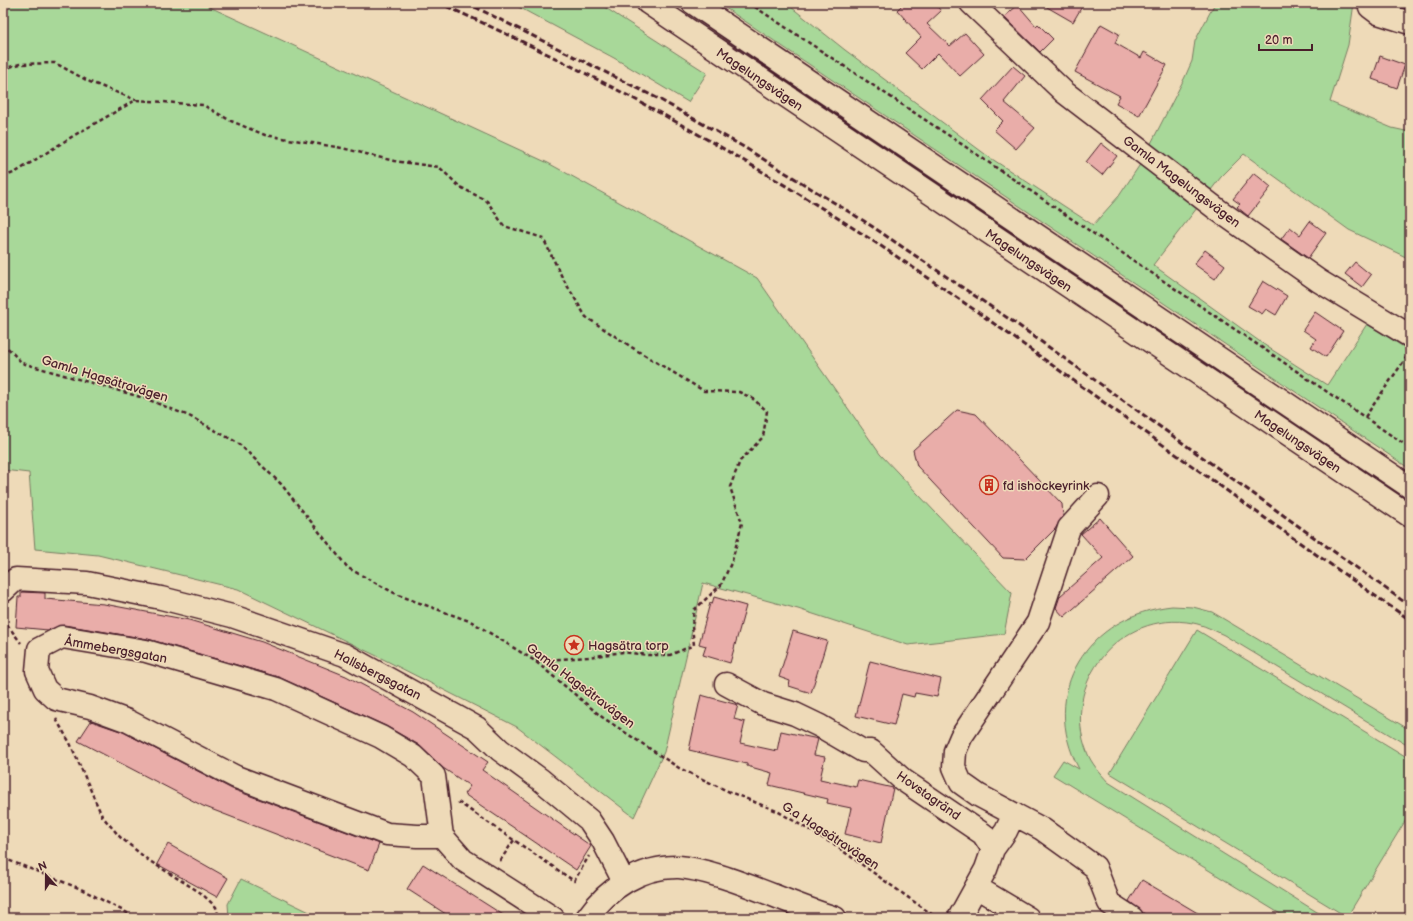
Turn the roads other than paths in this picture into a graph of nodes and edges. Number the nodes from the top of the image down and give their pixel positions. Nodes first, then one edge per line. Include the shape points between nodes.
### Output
1 (648, 3) edge
2 (693, 3) edge
3 (971, 3) edge
4 (1369, 3) edge
5 (1410, 23) edge
6 (1410, 336) edge
7 (1410, 487) edge
8 (1098, 496) dead end
9 (1410, 516) edge
10 (7, 580) edge
11 (726, 684) dead end
12 (1014, 814) junction
13 (442, 836) junction
14 (993, 849) junction
15 (632, 878) junction
16 (976, 887) junction
17 (553, 918) edge
18 (587, 918) edge
19 (835, 918) edge
20 (959, 918) edge
21 (1028, 918) edge
22 (1132, 918) edge

1 - 9 street, Magelungsvägen
2 - 7 street, Magelungsvägen
3 - 6 street, Gamla Magelungsvägen via 1064,92 1218,210 1319,281
4 - 5 street via 1378,13
8 - 12 street via 1069,528 1038,622 961,737 955,751 954,767 961,783
10 - 15 street, Hallsbergsgatan via 87,583 161,598 232,616 345,655 477,728 500,750 589,820
11 - 14 street, Hovstagränd via 763,704 795,714 863,751 871,751 903,780 983,834
12 - 14 street
12 - 22 street via 1042,829 1096,867 1109,903
13 - 13 street, Åmmebergsgatan via 434,776 413,756 330,713 276,689 146,651 62,637 39,649 37,671 45,689 56,699 90,707 128,722 236,777 387,834
13 - 17 street via 463,860
14 - 16 street
15 - 18 street via 607,894
15 - 19 street via 658,869 696,869 739,882
16 - 20 street
16 - 21 street

